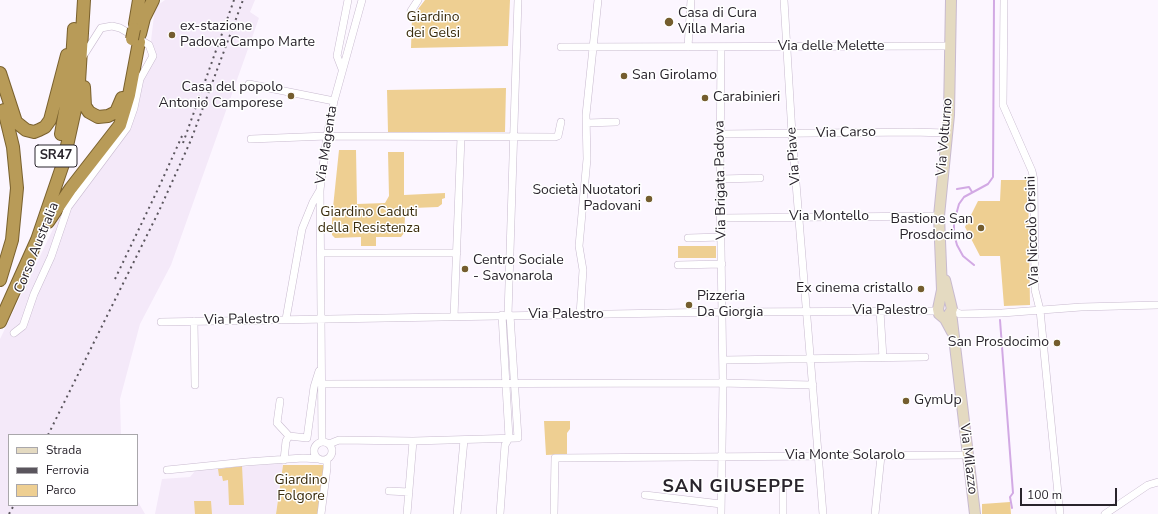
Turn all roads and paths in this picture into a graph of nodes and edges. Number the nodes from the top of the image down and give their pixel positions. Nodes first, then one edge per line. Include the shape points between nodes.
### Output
1 (76, 0) edge
2 (84, 0) edge
3 (139, 0) edge
4 (153, 0) edge
5 (348, 0) edge
6 (362, 0) edge
7 (418, 0) edge
8 (518, 0) edge
9 (598, 0) edge
10 (691, 0) edge
11 (784, 0) edge
12 (951, 0) edge
13 (1004, 0) edge
14 (411, 11) dead end
15 (75, 19) junction
16 (136, 36) junction
17 (950, 46) junction
18 (561, 47) dead end
19 (592, 47) junction
20 (688, 47) junction
21 (721, 47) junction
22 (786, 47) junction
23 (81, 60) junction
24 (342, 69) junction
25 (0, 73) edge
26 (249, 84) dead end
27 (0, 98) edge
28 (334, 100) junction
29 (561, 122) dead end
30 (616, 122) dead end
31 (587, 123) junction
32 (947, 133) junction
33 (720, 134) junction
34 (792, 134) junction
35 (327, 136) junction
36 (514, 136) junction
37 (461, 137) junction
38 (251, 139) dead end
39 (760, 178) dead end
40 (720, 179) junction
41 (320, 190) junction
42 (939, 216) junction
43 (799, 217) junction
44 (720, 218) junction
45 (721, 237) junction
46 (688, 238) dead end
47 (37, 240) junction
48 (320, 253) junction
49 (457, 253) junction
50 (722, 264) junction
51 (678, 265) dead end
52 (0, 280) edge
53 (0, 303) edge
54 (1158, 305) edge
55 (946, 310) junction
56 (1040, 310) junction
57 (807, 311) junction
58 (880, 311) junction
59 (723, 312) junction
60 (506, 315) junction
61 (580, 315) junction
62 (454, 317) junction
63 (286, 319) junction
64 (321, 319) junction
65 (194, 321) junction
66 (0, 322) edge
67 (161, 322) dead end
68 (14, 333) dead end
69 (883, 358) junction
70 (925, 358) dead end
71 (811, 359) junction
72 (723, 360) junction
73 (321, 367) junction
74 (506, 383) junction
75 (514, 383) junction
76 (723, 383) junction
77 (321, 384) junction
78 (196, 385) dead end
79 (813, 385) junction
80 (280, 401) dead end
81 (289, 436) junction
82 (509, 438) junction
83 (464, 440) junction
84 (322, 441) junction
85 (413, 441) junction
86 (330, 444) junction
87 (313, 450) junction
88 (967, 455) junction
89 (722, 456) junction
90 (818, 456) junction
91 (881, 456) junction
92 (303, 458) junction
93 (319, 459) junction
94 (327, 459) junction
95 (284, 460) junction
96 (167, 470) dead end
97 (1158, 482) edge
98 (782, 490) dead end
99 (389, 491) dead end
100 (409, 492) junction
101 (645, 495) dead end
102 (722, 504) junction
103 (321, 514) edge
104 (407, 514) edge
105 (456, 514) edge
106 (500, 514) edge
107 (554, 514) edge
108 (721, 514) edge
109 (783, 514) edge
110 (823, 514) edge
111 (875, 514) edge
112 (975, 514) edge
113 (1060, 514) edge
114 (1105, 514) edge

1 - 15 highway, Corso Australia / SR47
2 - 23 highway, Corso Australia / SR47
3 - 16 highway
4 - 16 highway
5 - 24 street, Via Magenta via 337,56
6 - 24 street, Via Magenta
7 - 14 street
8 - 36 street
9 - 19 street
10 - 20 street
11 - 22 street, Via Piave
12 - 17 main road, Via Volturno
13 - 56 street, Via Niccolò Orsini via 1003,105 1034,180 1034,272
15 - 25 highway via 53,111 46,127 34,132 26,130 16,122
15 - 53 highway, Corso Australia / SR47 via 69,90 55,163 24,251
16 - 23 highway via 120,104 116,112 108,116 98,117 85,106 85,76
16 - 47 highway via 129,95 120,125 71,188
17 - 22 street, Via delle Melette
17 - 32 main road, Via Volturno
18 - 19 street, Via delle Melette
19 - 20 street, Via delle Melette
19 - 31 street
20 - 21 street, Via delle Melette
21 - 22 street, Via delle Melette
21 - 33 street, Via Brigata Padova
22 - 34 street, Via Piave
23 - 47 highway, Corso Australia / SR47 via 76,105 63,164
23 - 68 street, Corso Australia via 101,28 112,26 149,45 153,56 140,79 127,128 68,207 23,326
24 - 28 street, Via Magenta
26 - 28 street
27 - 52 highway via 13,147 17,188 12,240
28 - 35 street, Via Magenta
29 - 36 street via 557,137
30 - 31 street
31 - 61 street via 586,176 579,246 582,270
32 - 34 street, Via Carso
32 - 42 main road, Via Volturno
33 - 34 street, Via Carso
33 - 40 street, Via Brigata Padova
34 - 43 street, Via Piave
35 - 37 street
35 - 38 street
35 - 41 street, Via Magenta
36 - 37 street
36 - 60 street
37 - 49 street
39 - 40 street
40 - 44 street, Via Brigata Padova
41 - 48 street, Via Magenta
41 - 63 street via 302,229
42 - 43 street, Via Montello
42 - 55 main road, Via Volturno
43 - 44 street, Via Montello
43 - 57 street, Via Piave
44 - 45 street, Via Brigata Padova
45 - 46 street
45 - 50 street, Via Brigata Padova
47 - 66 highway, Corso Australia / SR47
48 - 49 street
48 - 64 street, Via Magenta
49 - 62 street
50 - 51 street
50 - 59 street, Via Brigata Padova
54 - 56 street, Via Palestro
55 - 56 street, Via Palestro via 960,314
55 - 58 street, Via Palestro
55 - 88 main road, Via Milazzo via 952,332
56 - 113 street, Via Niccolò Orsini
57 - 58 street, Via Palestro
57 - 59 street, Via Palestro
57 - 71 street, Via Piave
58 - 69 street
59 - 61 street, Via Palestro
59 - 72 street, Via Brigata Padova
60 - 61 street, Via Palestro
60 - 62 street, Via Palestro
60 - 74 street
60 - 75 street
62 - 64 street, Via Palestro
63 - 64 street, Via Palestro
63 - 65 street, Via Palestro
64 - 73 street, Via Magenta
65 - 67 street, Via Palestro
65 - 78 street, Via Palestro
69 - 70 street
69 - 71 street
71 - 72 street
71 - 79 street, Via Piave
72 - 76 street, Via Brigata Padova
73 - 77 street, Via Magenta
73 - 81 street via 314,387 306,438
74 - 75 street
74 - 77 street
74 - 82 street
75 - 76 street
75 - 82 street via 518,438
76 - 79 street
76 - 89 street, Via Brigata Padova
77 - 84 street, Via Magenta
79 - 90 street, Via Piave
80 - 81 street via 277,423
81 - 95 street
82 - 83 street
82 - 106 street via 505,445
83 - 85 street
83 - 105 street
84 - 86 street
84 - 87 street via 317,443
85 - 86 street via 339,440
85 - 100 street
86 - 94 street via 332,452
87 - 92 street
87 - 93 street
88 - 91 street, Via Monte Solarolo
88 - 112 main road, Via Milazzo
89 - 90 street, Via Monte Solarolo
89 - 102 street, Via Brigata Padova
89 - 107 street, Via Monte Solarolo via 555,458
90 - 91 street, Via Monte Solarolo
90 - 110 street, Via Piave
91 - 111 street
92 - 93 street
92 - 95 street
93 - 94 street
94 - 103 street
95 - 96 street
97 - 114 street via 1148,485
98 - 109 street
99 - 100 street
100 - 104 street
101 - 102 street
102 - 108 street, Via Brigata Padova

